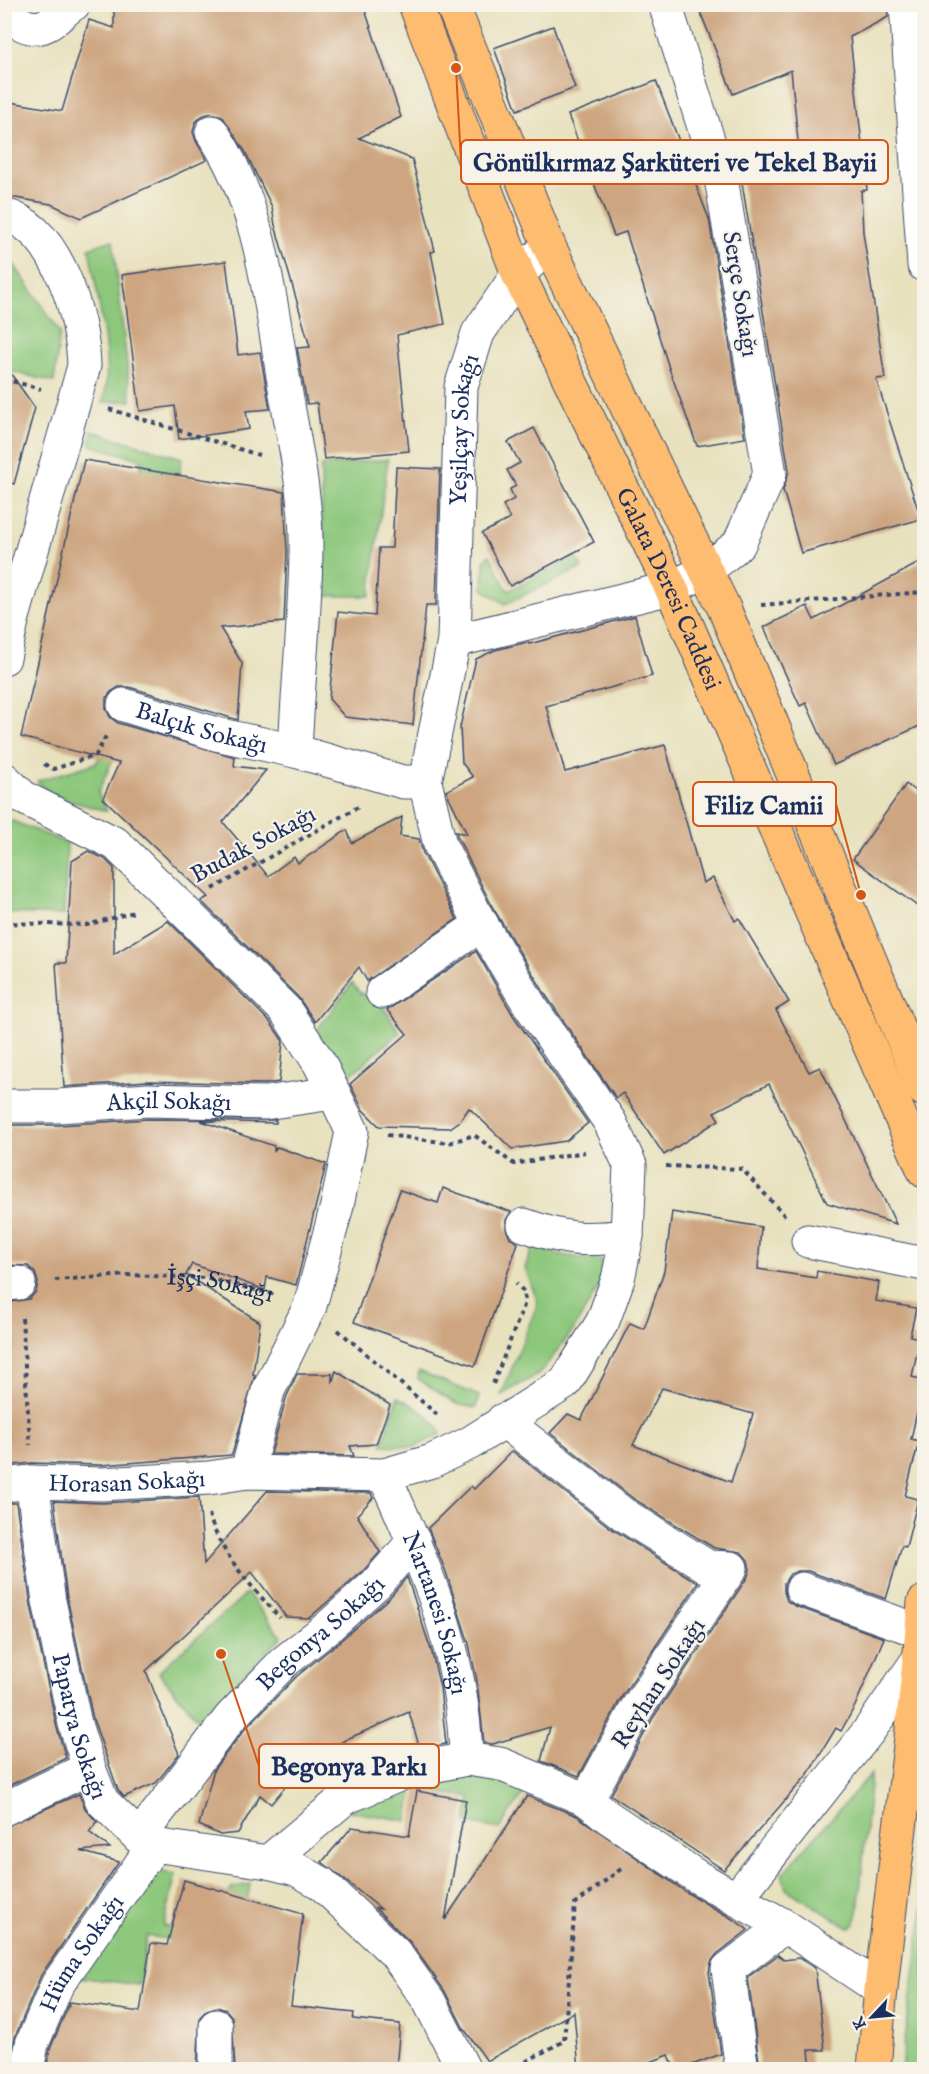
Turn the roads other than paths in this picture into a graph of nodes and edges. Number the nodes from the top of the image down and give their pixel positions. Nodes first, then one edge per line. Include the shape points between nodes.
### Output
1 (74, 4) edge
2 (452, 4) edge
3 (665, 4) edge
4 (906, 4) edge
5 (424, 7) edge
6 (4, 9) edge
7 (212, 132) dead end
8 (4, 215) edge
9 (549, 246) junction
10 (924, 266) edge
11 (518, 274) junction
12 (707, 570) junction
13 (670, 588) junction
14 (454, 641) junction
15 (4, 658) edge
16 (124, 705) road end
17 (294, 751) junction
18 (4, 779) edge
19 (414, 782) junction
20 (482, 924) junction
21 (382, 992) dead end
22 (924, 1090) edge
23 (333, 1093) junction
24 (4, 1106) edge
25 (924, 1171) edge
26 (524, 1225) dead end
27 (627, 1236) junction
28 (808, 1241) road end
29 (924, 1264) edge
30 (503, 1420) junction
31 (248, 1472) junction
32 (384, 1475) junction
33 (18, 1484) edge
34 (414, 1541) junction
35 (802, 1589) dead end
36 (922, 1631) edge
37 (466, 1759) junction
38 (89, 1768) junction
39 (587, 1800) junction
40 (4, 1809) edge
41 (147, 1841) junction
42 (268, 1862) junction
43 (736, 1899) junction
44 (785, 1926) junction
45 (880, 1989) junction
46 (216, 2026) dead end
47 (27, 2070) edge
48 (216, 2070) edge
49 (464, 2070) edge
50 (742, 2070) edge
51 (874, 2070) edge

1 - 6 street via 46,25 30,28 11,18
2 - 9 main road, Galata Deresi Caddesi
3 - 12 street, Serçe Sokağı via 722,184 770,474 739,544
4 - 10 street
5 - 11 main road, Galata Deresi Caddesi
7 - 17 street via 241,184 267,282 300,468 307,550
8 - 15 street via 14,217 40,236 57,261 83,343 84,366
9 - 11 street, Yeşilçay Sokağı
9 - 12 main road, Galata Deresi Caddesi
11 - 13 main road, Galata Deresi Caddesi
11 - 14 street, Yeşilçay Sokağı via 478,333 462,387
12 - 13 street, Serçe Sokağı
12 - 22 main road, Galata Deresi Caddesi
13 - 14 street, Serçe Sokağı
13 - 25 main road, Galata Deresi Caddesi
14 - 19 street, Yeşilçay Sokağı
16 - 17 street, Balçık Sokağı via 216,734
17 - 19 street, Balçık Sokağı
18 - 23 street via 24,798 116,844 285,1010 320,1064
19 - 20 street
20 - 21 street
20 - 27 street, Horasan Sokağı via 529,1004 610,1122 630,1165
23 - 24 street, Akçil Sokağı via 265,1103 148,1100
23 - 31 street via 352,1131 336,1206 310,1306 268,1391
26 - 27 street via 577,1240
27 - 30 street, Horasan Sokağı via 618,1279 603,1321 565,1383
28 - 29 street
30 - 32 street, Horasan Sokağı via 470,1443 432,1461
30 - 39 street, Reyhan Sokağı via 623,1514 708,1567 731,1568 637,1708
31 - 32 street, Horasan Sokağı
31 - 33 street, Horasan Sokağı via 101,1484
32 - 34 street, Nartanesi Sokağı
33 - 38 street, Papatya Sokağı
34 - 37 street, Nartanesi Sokağı via 459,1676
34 - 41 street, Begonya Sokağı via 376,1584 284,1662 230,1718
35 - 36 street
36 - 43 street via 868,1732
36 - 45 main road via 908,1781
37 - 39 street via 500,1764
37 - 42 street via 408,1771 345,1798
38 - 40 street
38 - 41 street, Papatya Sokağı via 102,1802
39 - 43 street
41 - 42 street
41 - 47 street, Hüma Sokağı via 57,1985 32,2044
42 - 49 street via 296,1869 321,1883 395,1953 429,2001
43 - 44 street
44 - 45 street
44 - 50 street via 728,1969
45 - 51 main road
46 - 48 street

